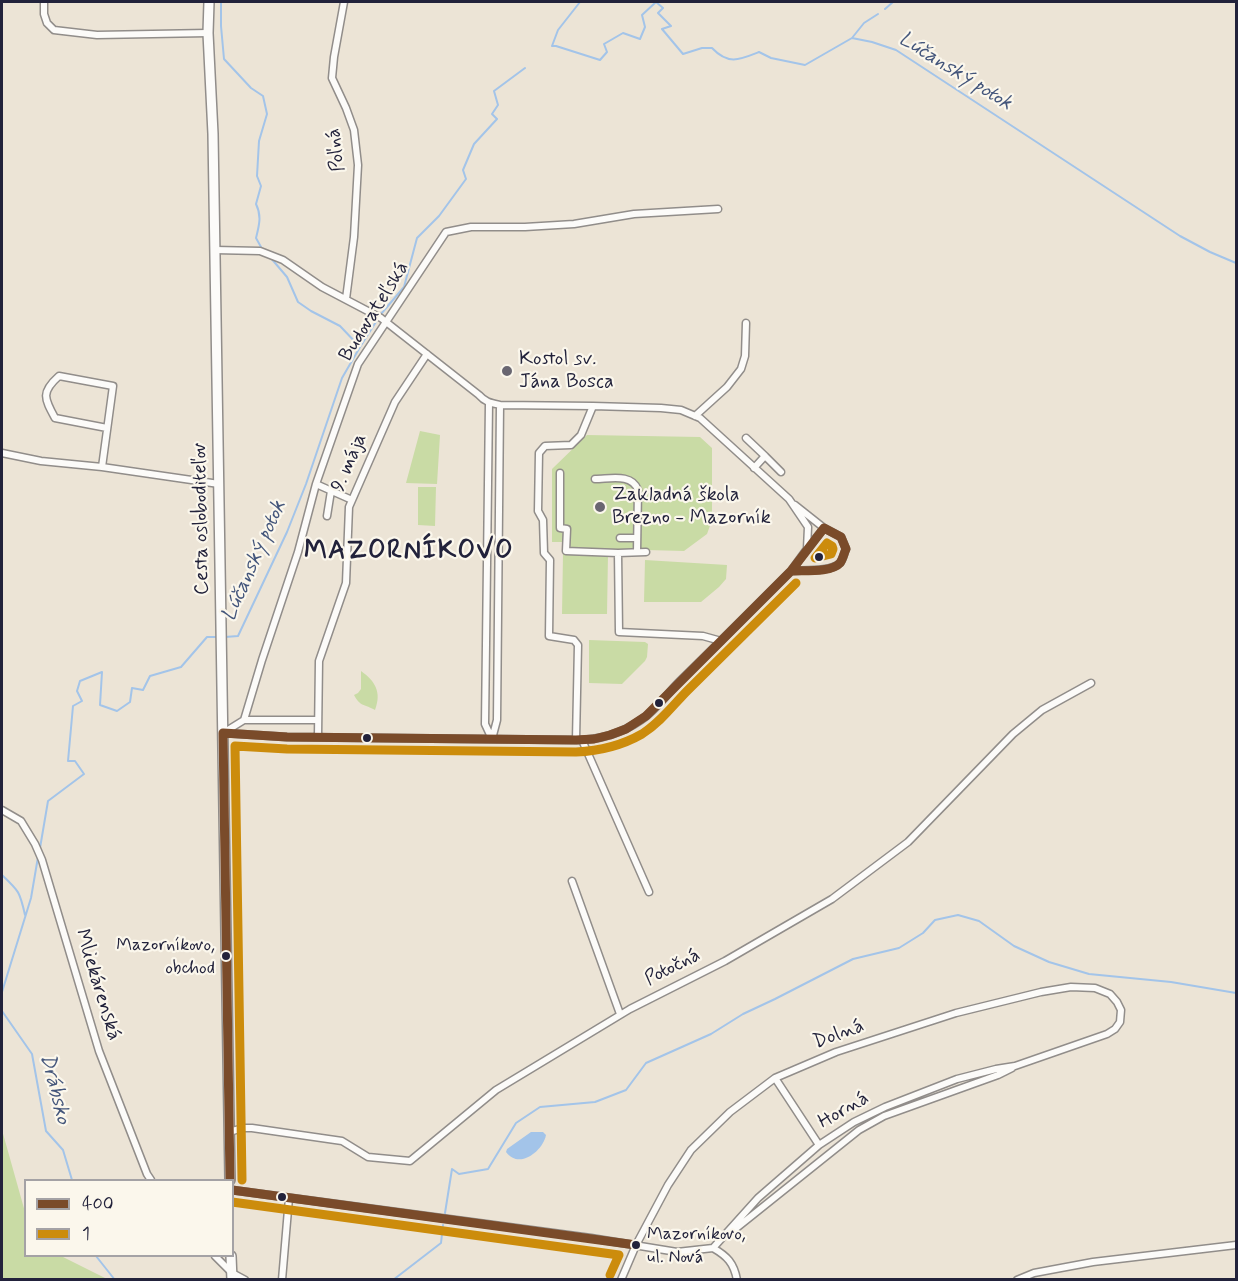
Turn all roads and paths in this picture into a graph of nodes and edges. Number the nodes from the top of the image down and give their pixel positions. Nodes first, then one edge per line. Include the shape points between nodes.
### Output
1 (44, 2) edge
2 (209, 2) edge
3 (344, 2) edge
4 (208, 33) junction
5 (718, 208) dead end
6 (215, 250) junction
7 (346, 299) junction
8 (384, 320) junction
9 (746, 323) dead end
10 (427, 354) junction
11 (489, 403) junction
12 (500, 405) junction
13 (593, 405) junction
14 (695, 416) junction
15 (107, 428) junction
16 (747, 438) dead end
17 (2, 453) edge
18 (765, 456) junction
19 (102, 467) junction
20 (754, 468) junction
21 (782, 472) dead end
22 (560, 473) dead end
23 (595, 478) dead end
24 (219, 484) junction
25 (316, 484) junction
26 (331, 491) junction
27 (789, 499) junction
28 (352, 500) junction
29 (327, 516) dead end
30 (824, 528) junction
31 (620, 538) dead end
32 (637, 538) junction
33 (807, 549) junction
34 (618, 552) junction
35 (637, 552) junction
36 (646, 552) dead end
37 (791, 571) junction
38 (721, 641) junction
39 (1091, 683) dead end
40 (244, 720) junction
41 (317, 720) junction
42 (222, 733) junction
43 (318, 736) junction
44 (492, 739) junction
45 (579, 740) junction
46 (2, 810) edge
47 (572, 881) dead end
48 (649, 892) dead end
49 (1121, 1010) joint
50 (620, 1014) junction
51 (1015, 1066) junction
52 (775, 1078) junction
53 (230, 1132) junction
54 (819, 1145) junction
55 (150, 1179) edge
56 (230, 1179) edge
57 (234, 1190) edge
58 (289, 1198) junction
59 (722, 1240) junction
60 (636, 1245) junction
61 (1236, 1245) edge
62 (713, 1248) junction
63 (217, 1257) edge
64 (231, 1257) edge
65 (232, 1276) edge
66 (245, 1280) edge
67 (282, 1280) edge
68 (621, 1280) edge
69 (737, 1280) edge
70 (1017, 1280) edge

1 - 4 street via 47,23 54,30 97,35
2 - 4 main road, Cesta osloboditeľov
3 - 7 street, Poľná via 332,78 354,130 358,165
4 - 6 main road, Cesta osloboditeľov
5 - 8 street, Budovateľská via 634,214 574,224 471,227 446,232
6 - 7 street via 260,251 283,260
6 - 24 main road, Cesta osloboditeľov
7 - 8 street
8 - 10 street
8 - 25 street, Budovateľská via 358,364
9 - 14 street via 741,369
10 - 11 street
10 - 28 street, 9. mája via 395,402
11 - 12 street
11 - 44 street via 485,724
12 - 13 street
12 - 44 street via 497,720
13 - 14 street via 681,410
13 - 45 street via 581,435 571,445 545,446 540,453 538,512 543,520 544,553 550,560 549,636 574,640 578,645
14 - 20 street
15 - 15 street via 113,386 59,376 48,386 46,401 55,418
15 - 19 street
16 - 18 street
17 - 19 street
18 - 20 street
18 - 21 street
19 - 24 street
20 - 27 street
22 - 34 street via 560,528 567,529 566,551
23 - 32 street via 630,479 636,484
24 - 42 main road, Cesta osloboditeľov
25 - 26 street
25 - 40 street, Budovateľská
26 - 28 street
26 - 29 street
27 - 30 street
27 - 33 street via 807,527
28 - 41 street, 9. mája via 346,583 319,661
30 - 33 street
30 - 37 street via 841,537 846,549 841,562 832,567
31 - 32 street
32 - 35 street
33 - 37 street
34 - 35 street
34 - 38 street via 619,632 703,636
35 - 36 street
37 - 38 street
38 - 45 street via 640,721 608,736
39 - 50 street, Potočná via 1042,710 1013,734 909,842 832,899 725,961
40 - 41 street
40 - 42 street
41 - 43 street, 9. mája
42 - 43 street
42 - 53 main road, Cesta osloboditeľov
43 - 44 street
44 - 45 street
45 - 48 street
46 - 55 street, Mliekárenská via 21,821 42,860 99,1051
47 - 50 street
49 - 51 street, Horná via 1120,1022 1107,1034
49 - 52 street, Dolná via 1110,994 1095,988 1041,992 956,1013 836,1052
50 - 53 street, Potočná via 496,1090 410,1161 368,1157 342,1141 252,1128
51 - 54 street, Horná via 957,1079 885,1107
51 - 59 street, Horná via 884,1116 859,1130
52 - 54 street
52 - 60 street, Dolná via 730,1112 691,1150
53 - 56 main road, Cesta osloboditeľov
54 - 59 street, Horná via 758,1198
57 - 58 street
58 - 60 street
58 - 67 street
59 - 62 street, Horná
60 - 62 street via 677,1252
60 - 68 street, Dolná
61 - 70 street via 1093,1262
62 - 69 street via 730,1261
63 - 65 street
64 - 65 main road
65 - 66 street

